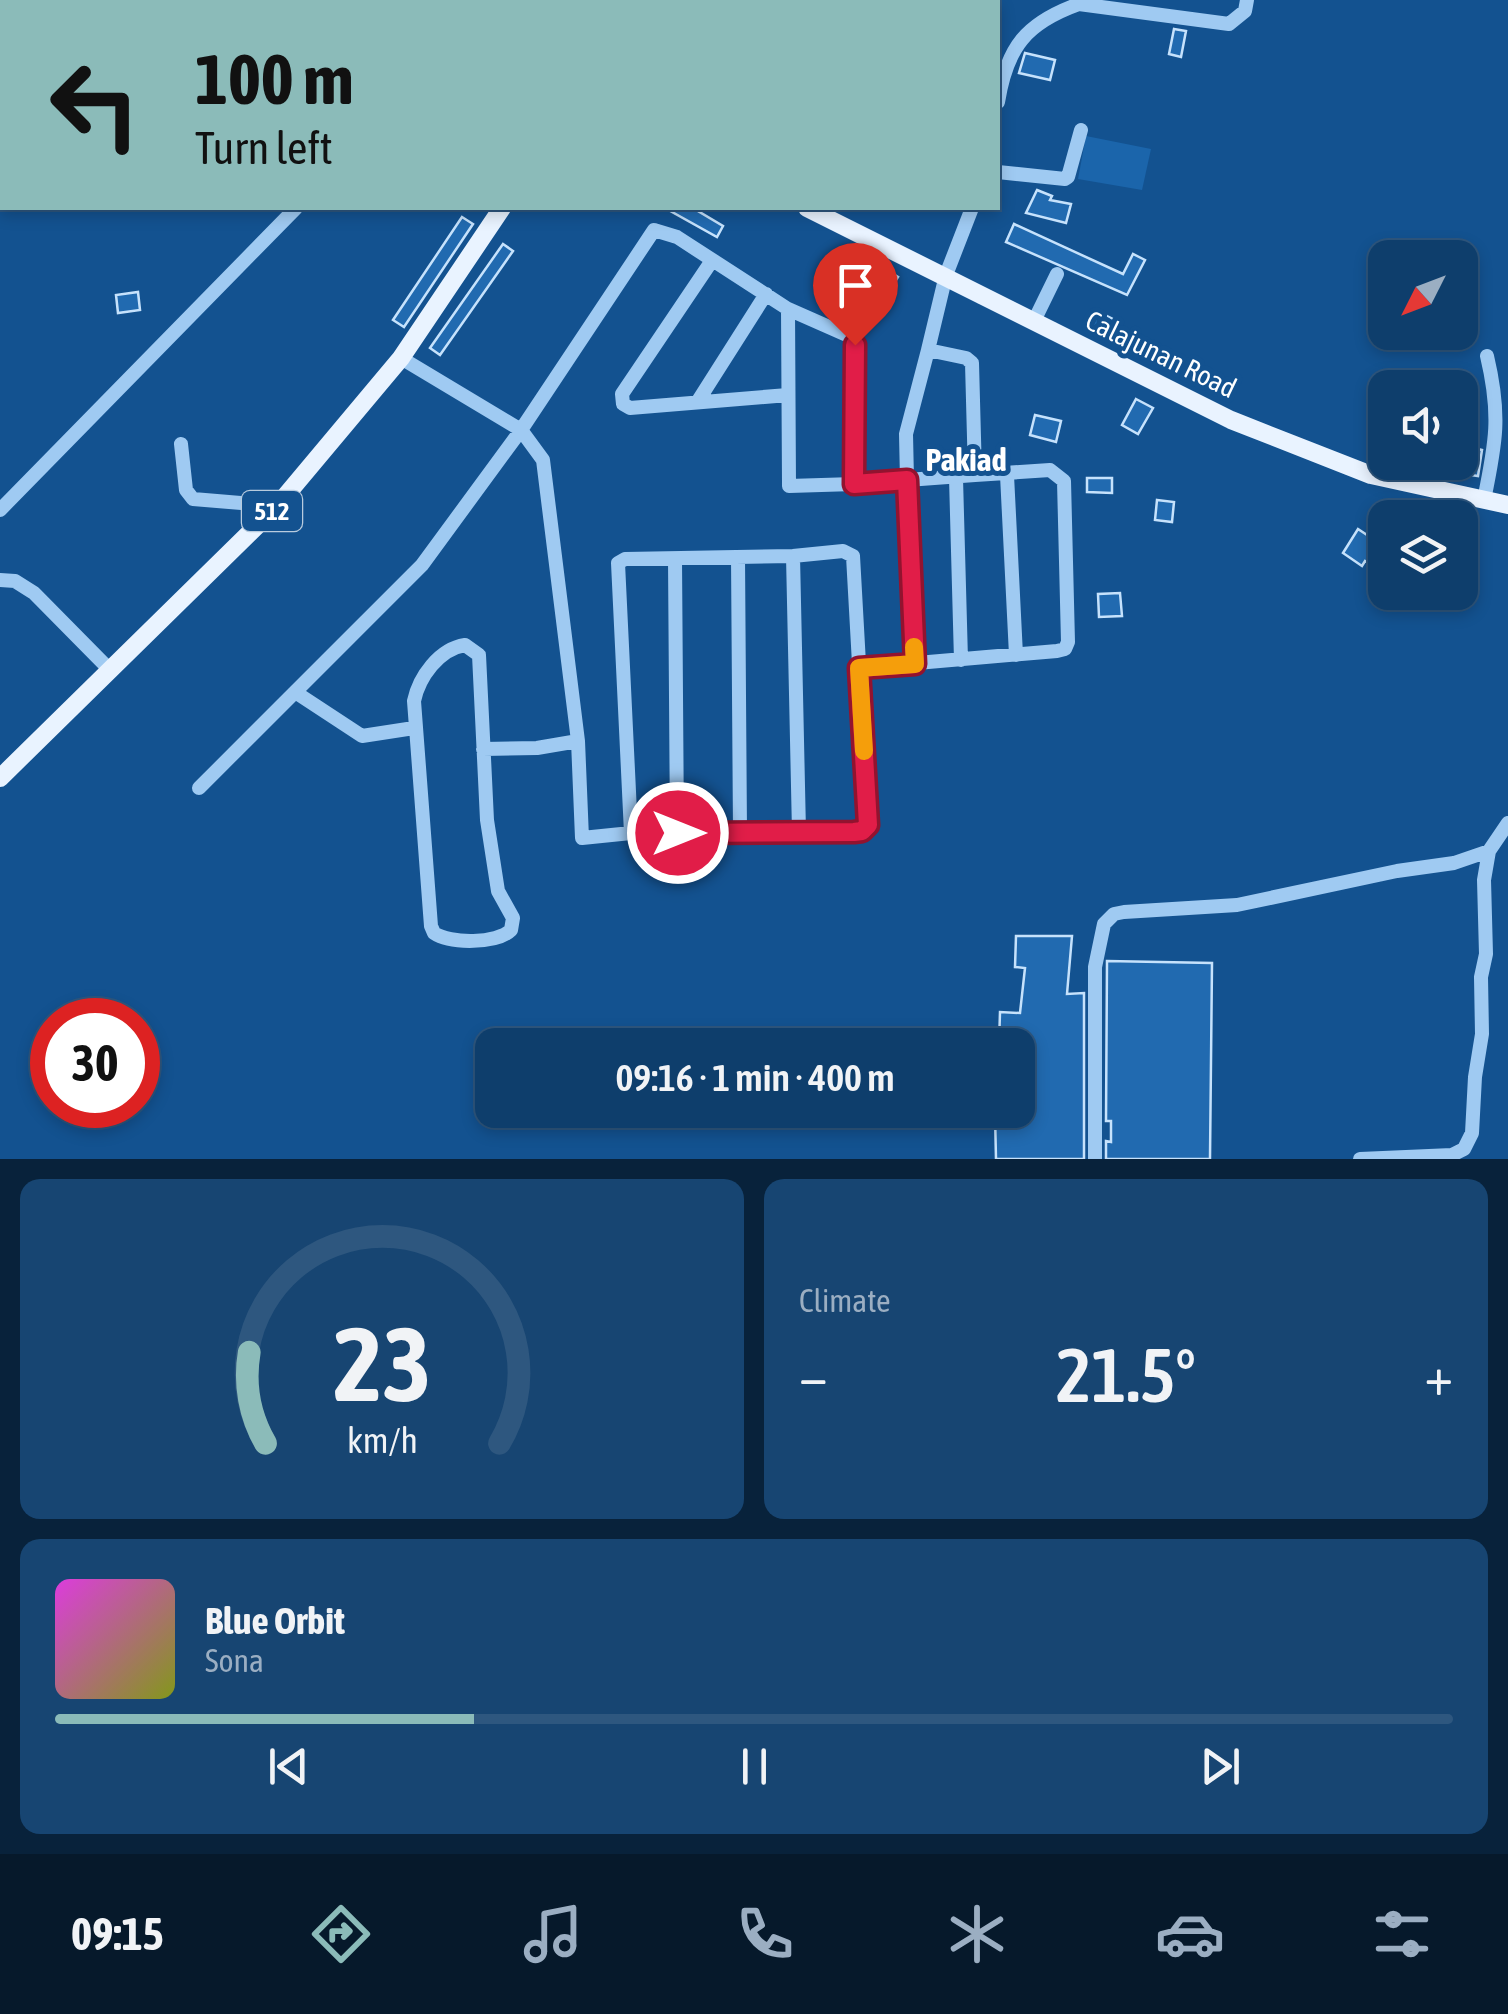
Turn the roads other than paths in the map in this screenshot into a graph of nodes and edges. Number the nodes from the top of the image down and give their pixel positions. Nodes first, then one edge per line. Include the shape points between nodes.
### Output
1 (1247, 0) edge
2 (1000, 79) edge
3 (1081, 130) dead end
4 (1000, 172) edge
5 (294, 210) edge
6 (501, 210) edge
7 (811, 210) edge
8 (971, 210) edge
9 (712, 262) junction
10 (1057, 274) dead end
11 (946, 275) junction
12 (766, 294) junction
13 (788, 309) junction
14 (1034, 321) junction
15 (928, 350) junction
16 (1488, 356) dead end
17 (401, 358) junction
18 (788, 395) junction
19 (698, 401) junction
20 (521, 430) junction
21 (181, 444) dead end
22 (1007, 475) junction
23 (975, 476) junction
24 (956, 478) junction
25 (907, 480) junction
26 (854, 484) junction
27 (1484, 500) junction
28 (1508, 505) edge
29 (277, 506) junction
30 (0, 510) edge
31 (794, 556) junction
32 (738, 557) junction
33 (675, 559) junction
34 (0, 580) edge
35 (1016, 655) junction
36 (961, 660) junction
37 (915, 664) junction
38 (109, 668) junction
39 (859, 668) junction
40 (295, 692) junction
41 (414, 728) junction
42 (578, 741) junction
43 (483, 750) junction
44 (0, 778) edge
45 (199, 788) dead end
46 (1508, 823) edge
47 (740, 832) junction
48 (798, 832) junction
49 (631, 833) junction
50 (678, 833) junction
51 (1489, 851) junction
52 (1095, 1159) edge
53 (1360, 1159) edge

1 - 2 street via 1245,11 1228,24 1079,4 1022,37
3 - 4 street via 1065,179
5 - 30 street
6 - 17 main road, 512
7 - 11 main road, Calajunan Road
8 - 11 street
9 - 12 street
9 - 19 street via 622,394 630,408
9 - 20 street via 654,230
10 - 14 street
11 - 14 main road, Calajunan Road
11 - 15 street
12 - 13 street
12 - 19 street
13 - 18 street
13 - 26 street via 846,334 855,345
14 - 27 main road, Calajunan Road via 1249,426 1371,475
15 - 23 street via 972,363
15 - 25 street via 906,434
16 - 27 street via 1497,438
17 - 20 street
17 - 29 main road, 512
18 - 19 street
18 - 26 street via 788,486
20 - 40 street via 422,565
20 - 42 street via 544,460
21 - 29 street via 193,499
22 - 23 street
22 - 35 street
22 - 35 street via 1050,470 1064,481 1068,642 1065,649
23 - 24 street
24 - 25 street
24 - 36 street
25 - 26 street
25 - 37 street
27 - 28 main road, Calajunan Road
29 - 38 main road, 512
31 - 32 street
31 - 39 street via 853,556
31 - 48 street
32 - 33 street
32 - 47 street
33 - 49 street via 624,559 616,570
33 - 50 street
34 - 38 street via 34,594
35 - 36 street
36 - 37 street
37 - 39 street
38 - 44 main road, 512
39 - 48 street via 868,825 862,831
40 - 41 street via 362,736
40 - 45 street
41 - 43 street via 417,684 446,652 465,645 478,655
41 - 43 street via 431,926 448,940 500,938 511,930 487,820
42 - 43 street
42 - 49 street via 582,838
46 - 51 street
47 - 48 street
47 - 50 street
49 - 50 street
51 - 52 street via 1238,905 1124,912 1108,919 1095,966
51 - 53 street via 1482,1034 1469,1140 1458,1154

